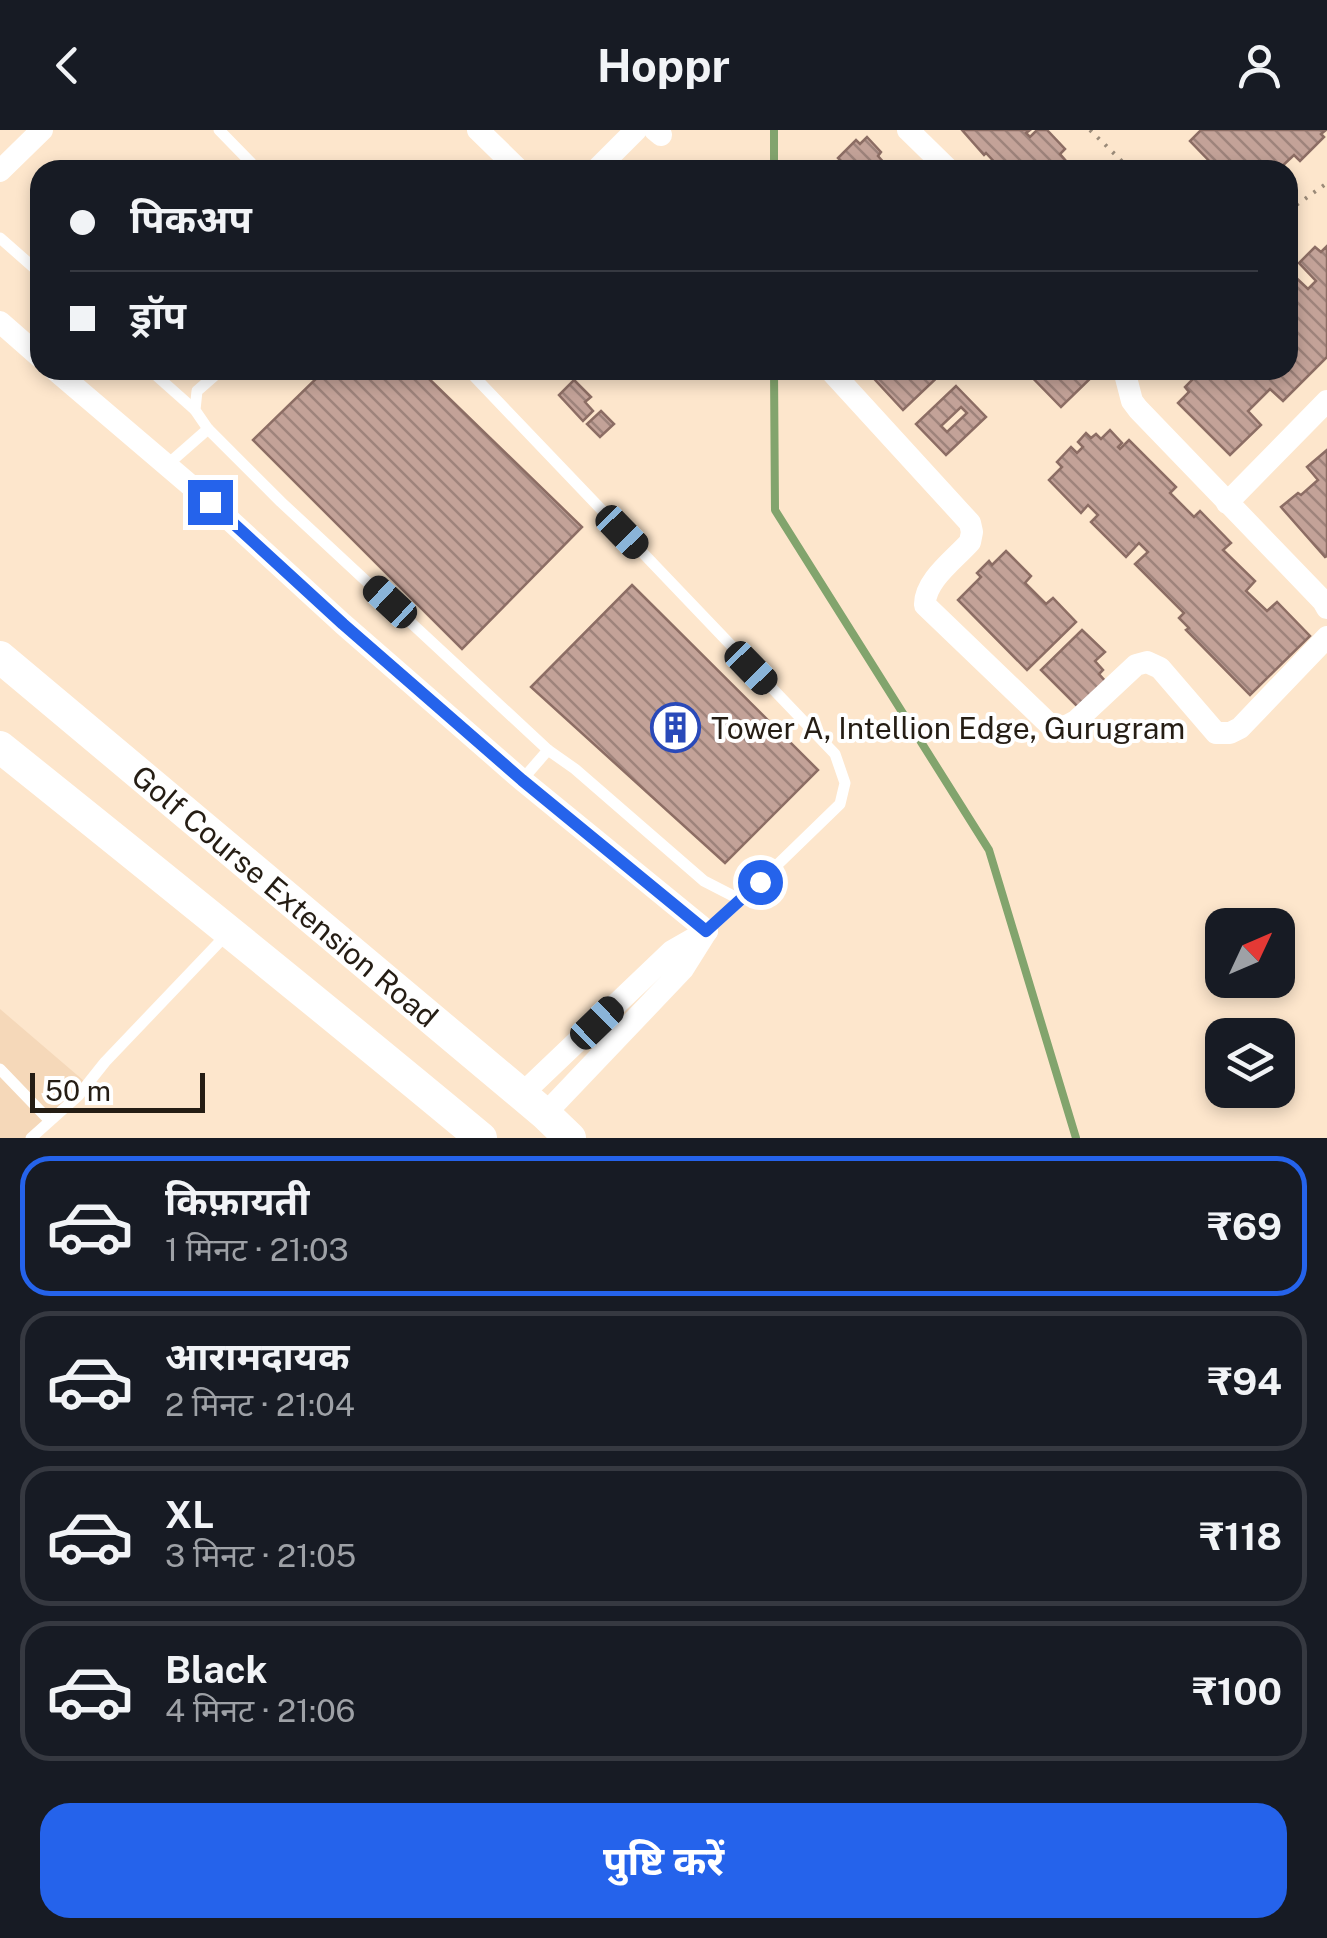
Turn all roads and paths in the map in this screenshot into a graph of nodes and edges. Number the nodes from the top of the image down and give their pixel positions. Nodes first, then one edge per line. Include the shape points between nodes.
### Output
1 (42, 130) edge
2 (219, 130) edge
3 (478, 130) edge
4 (636, 130) edge
5 (908, 130) edge
6 (1090, 130) edge
7 (248, 160) edge
8 (509, 160) edge
9 (606, 160) edge
10 (939, 160) edge
11 (1121, 160) edge
12 (0, 172) edge
13 (1327, 183) edge
14 (1298, 204) edge
15 (0, 238) edge
16 (30, 264) edge
17 (0, 322) edge
18 (30, 348) edge
19 (67, 380) edge
20 (161, 380) edge
21 (211, 380) edge
22 (478, 380) edge
23 (839, 380) edge
24 (1127, 380) edge
25 (1327, 401) edge
26 (195, 410) junction
27 (208, 429) junction
28 (167, 465) junction
29 (1227, 502) junction
30 (1327, 608) edge
31 (1327, 636) edge
32 (0, 657) edge
33 (0, 747) edge
34 (548, 750) junction
35 (522, 780) junction
36 (741, 900) junction
37 (706, 931) junction
38 (229, 932) junction
39 (0, 1069) edge
40 (533, 1104) junction
41 (50, 1120) junction
42 (31, 1138) edge
43 (481, 1138) edge
44 (570, 1138) edge

1 - 12 street
2 - 7 lane
3 - 8 street
4 - 9 street
5 - 10 street
6 - 11 path
13 - 14 path
15 - 16 lane
17 - 18 street
19 - 28 street
20 - 26 lane
21 - 26 lane via 198,392
22 - 36 lane via 835,754 846,782 840,804
23 - 31 street via 970,523 970,542 929,586 924,606 1050,725 1076,721 1147,662 1160,668 1216,733 1230,734
24 - 29 street via 1138,409
25 - 29 street
26 - 27 lane
27 - 28 lane
27 - 34 lane
28 - 35 street
29 - 30 street
32 - 40 main road, Golf Course Extension Road
33 - 38 main road
34 - 35 lane
34 - 36 lane via 704,880
35 - 37 street
36 - 37 lane
37 - 40 street via 672,951
38 - 41 lane
38 - 43 main road
39 - 41 lane
40 - 44 main road, Golf Course Extension Road
41 - 42 lane

